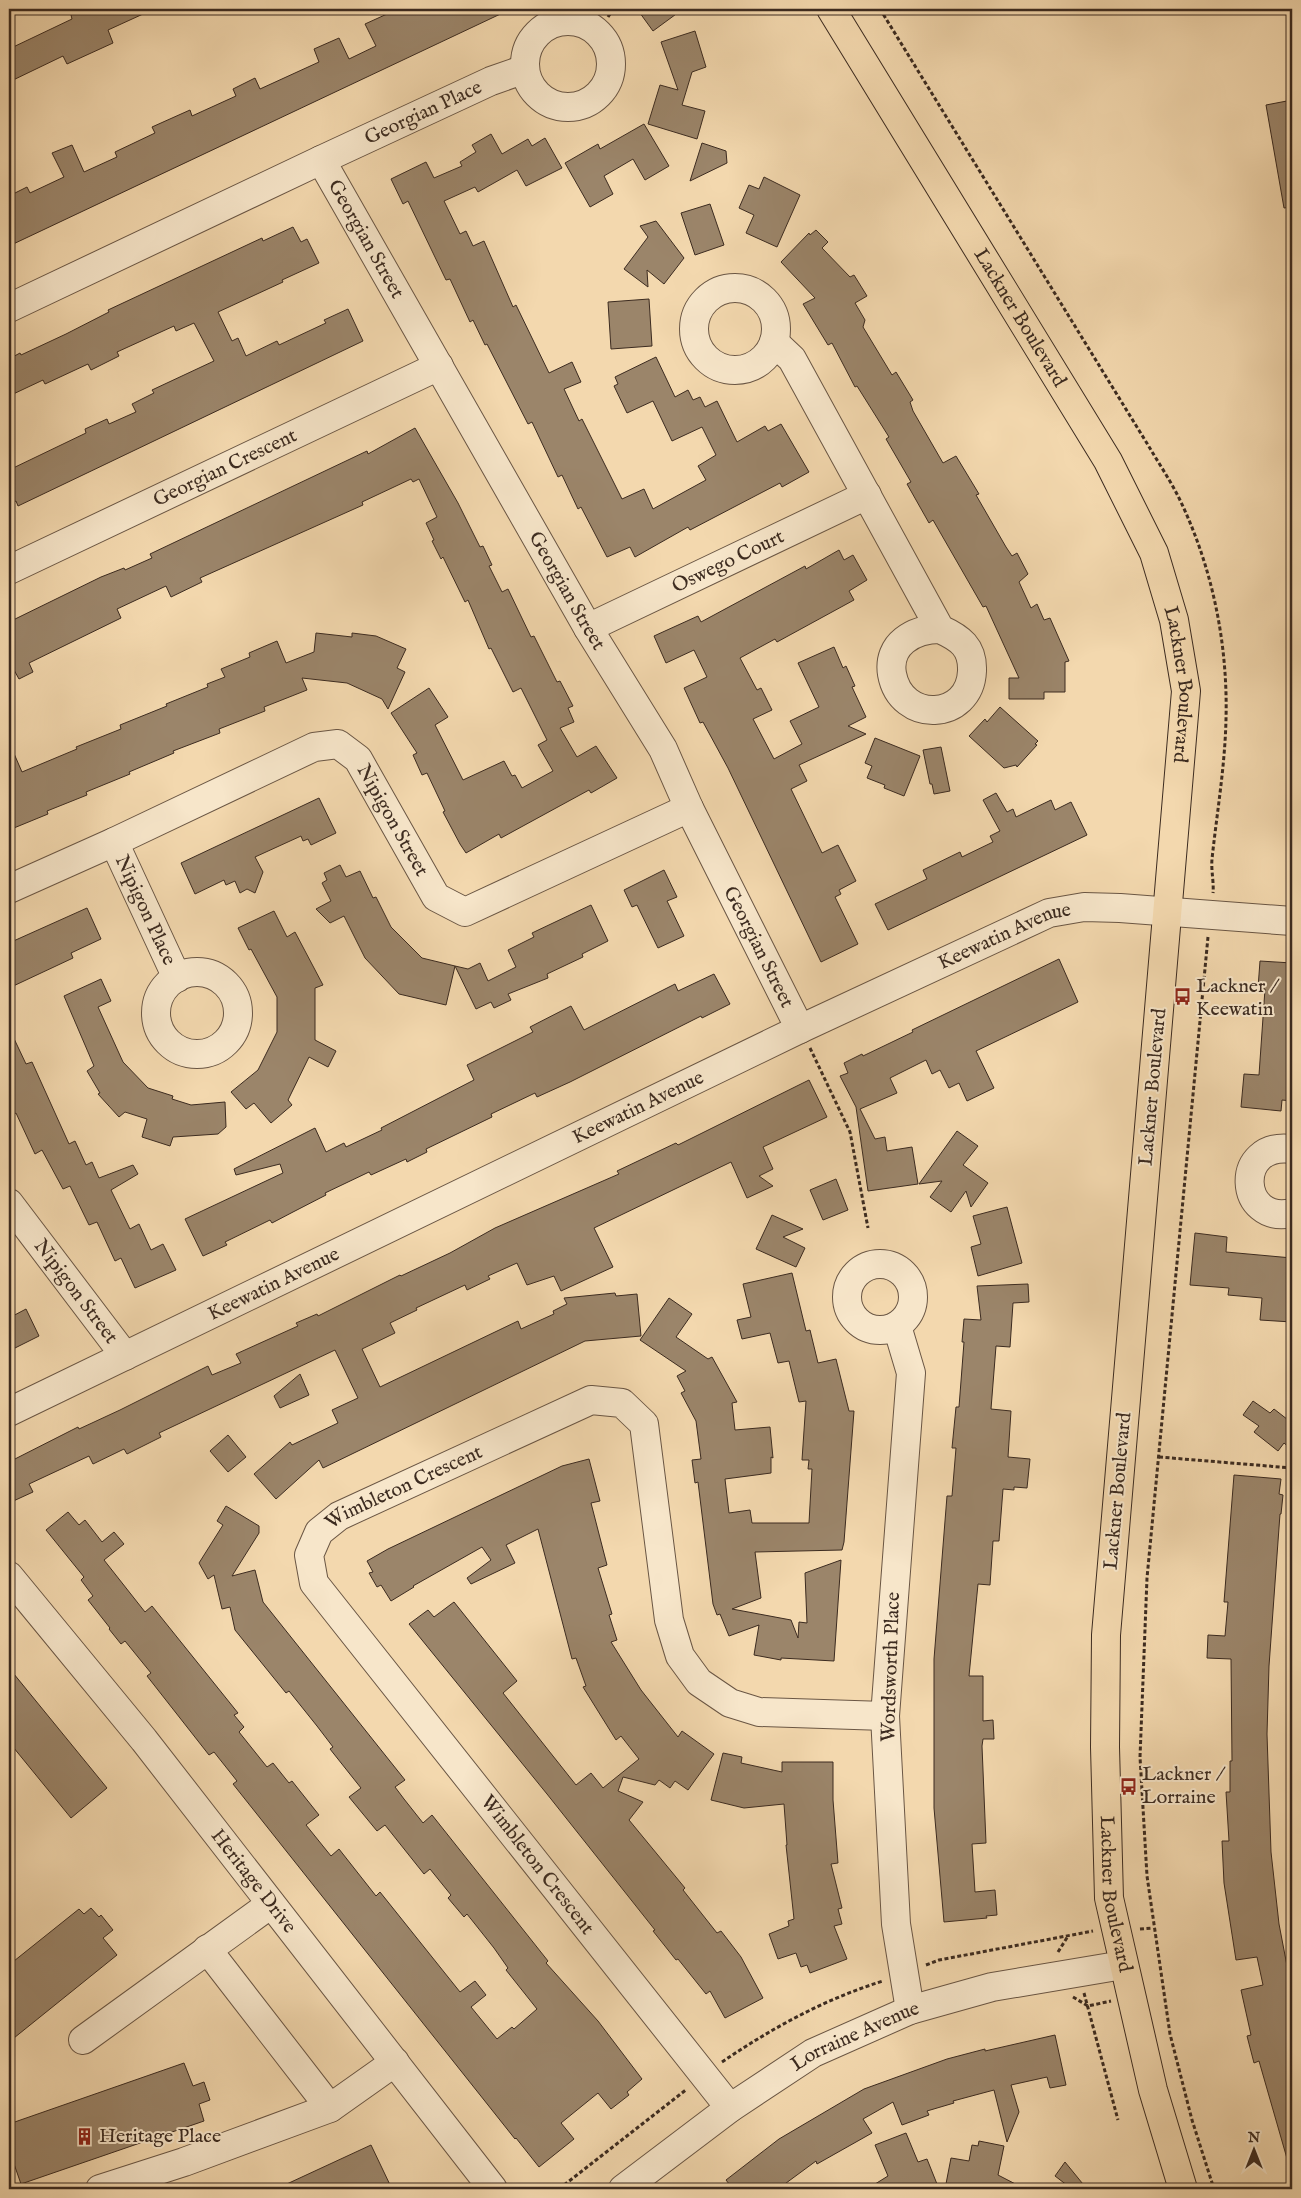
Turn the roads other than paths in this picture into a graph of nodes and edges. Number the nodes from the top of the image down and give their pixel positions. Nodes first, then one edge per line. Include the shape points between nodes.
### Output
1 (831, 9) edge
2 (525, 69) dead end
3 (320, 160) junction
4 (9, 308) edge
5 (774, 342) dead end
6 (440, 366) junction
7 (867, 495) junction
8 (9, 570) edge
9 (588, 628) junction
10 (940, 629) dead end
11 (689, 808) junction
12 (114, 842) junction
13 (9, 889) edge
14 (1168, 910) junction
15 (1292, 921) edge
16 (177, 978) dead end
17 (804, 1037) junction
18 (1292, 1149) edge
19 (9, 1203) edge
20 (1292, 1213) edge
21 (897, 1326) dead end
22 (125, 1356) junction
23 (9, 1412) edge
24 (9, 1576) edge
25 (885, 1716) junction
26 (271, 1904) junction
27 (207, 1949) junction
28 (1123, 1965) junction
29 (910, 2010) junction
30 (83, 2040) dead end
31 (395, 2062) junction
32 (330, 2108) junction
33 (730, 2108) junction
34 (100, 2189) edge
35 (494, 2189) edge
36 (622, 2189) edge
37 (1183, 2189) edge

1 - 14 main road, Lackner Boulevard via 1108,461 1154,553 1174,620 1186,691
2 - 3 street, Georgian Place
3 - 4 street
3 - 6 street, Georgian Street
5 - 7 street via 792,359
6 - 8 street, Georgian Crescent
6 - 9 street, Georgian Street
7 - 9 street, Oswego Court
7 - 10 street
9 - 11 street, Georgian Street via 663,749
11 - 12 street, Nipigon Street via 465,912 436,897 358,759 338,744 314,747
11 - 17 street, Georgian Street
12 - 13 street, Nipigon Street
12 - 16 street, Nipigon Place
14 - 15 street, Keewatin Avenue
14 - 17 street, Keewatin Avenue via 1084,907 1049,913
14 - 28 main road, Lackner Boulevard via 1106,1635 1109,1898
17 - 22 street, Keewatin Avenue
18 - 20 street via 1275,1148 1264,1153 1254,1164 1250,1175 1254,1199 1262,1208 1272,1213
19 - 22 street, Nipigon Street
21 - 25 street, Wordsworth Place via 911,1373
22 - 23 street, Keewatin Avenue
24 - 26 street, Heritage Drive via 144,1740
25 - 29 street, Wordsworth Place via 896,1924
25 - 33 street, Wimbleton Crescent via 759,1712 730,1703 699,1682 680,1656 669,1620 644,1424 622,1403 591,1400 339,1516 319,1532 309,1555 314,1583
26 - 27 street
26 - 31 street, Heritage Drive
27 - 30 street
27 - 32 street
28 - 29 street, Lorraine Avenue via 992,1987
28 - 37 main road, Lackner Boulevard via 1153,2090
29 - 33 street, Lorraine Avenue via 813,2053
31 - 32 street
31 - 35 street, Heritage Drive
32 - 34 street
33 - 36 street, Lorraine Avenue

